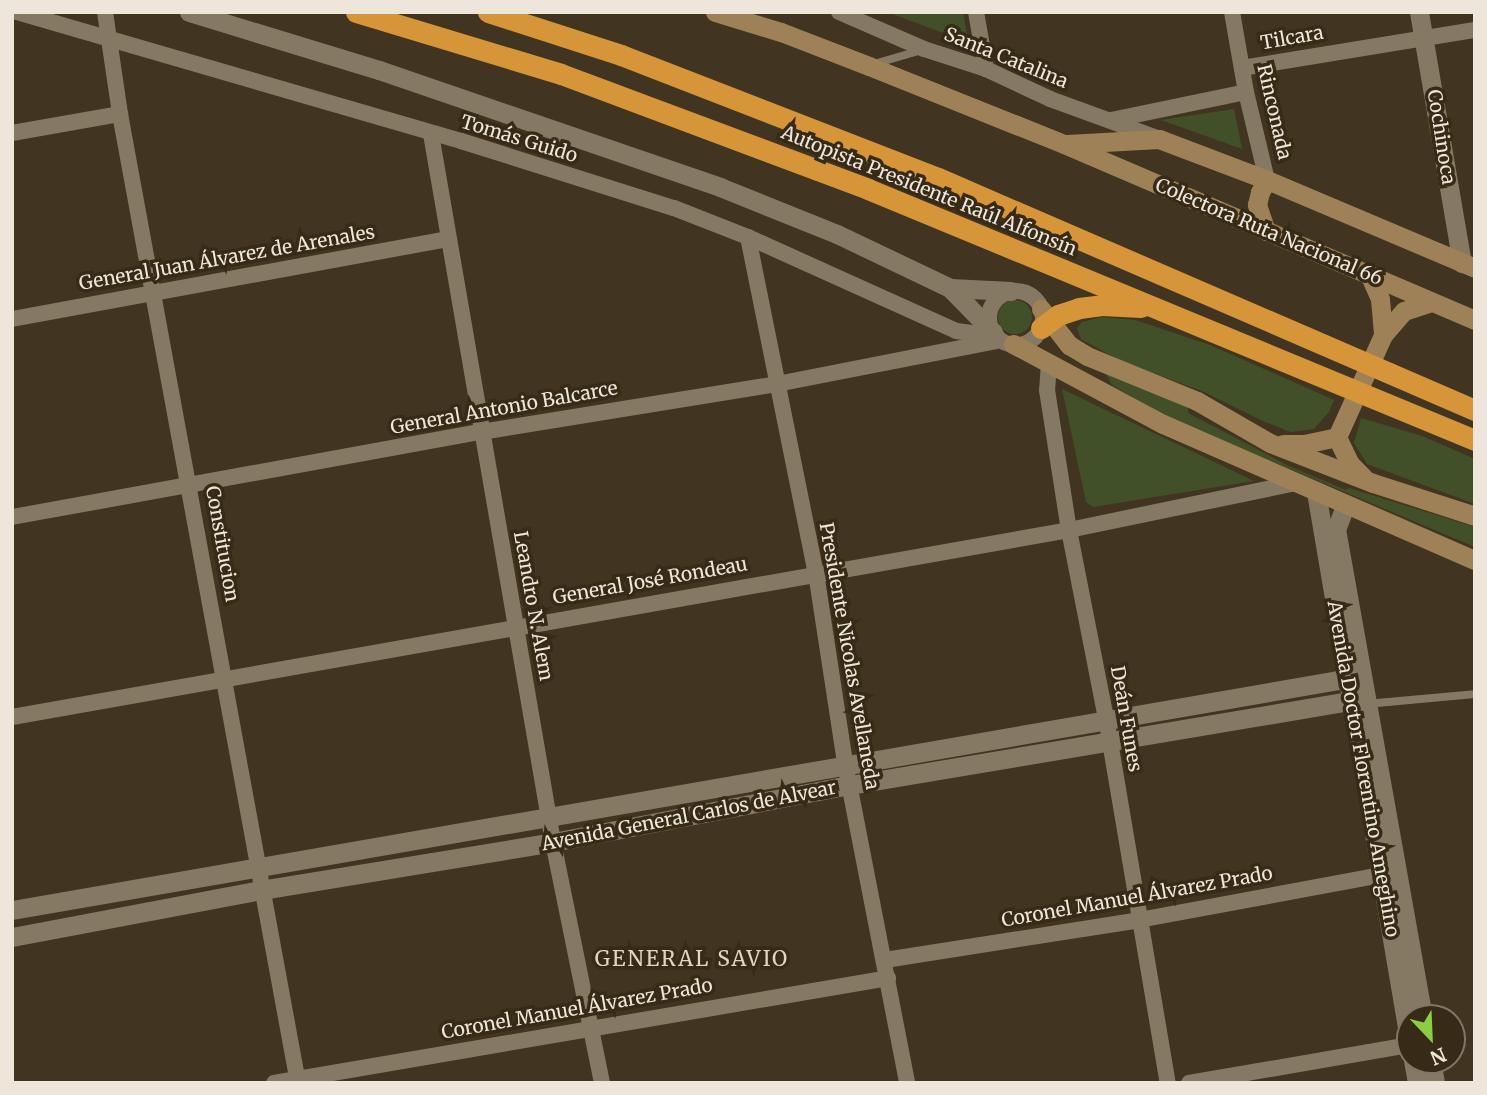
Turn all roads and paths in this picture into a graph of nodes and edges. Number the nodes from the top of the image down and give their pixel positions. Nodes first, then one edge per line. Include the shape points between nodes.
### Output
1 (17, 12) edge
2 (105, 12) edge
3 (189, 12) edge
4 (356, 12) edge
5 (488, 12) edge
6 (715, 12) edge
7 (839, 12) edge
8 (976, 12) edge
9 (1232, 12) edge
10 (1419, 12) edge
11 (1475, 30) edge
12 (1424, 36) junction
13 (107, 41) junction
14 (924, 49) junction
15 (869, 65) junction
16 (1242, 68) junction
17 (986, 69) junction
18 (1246, 92) junction
19 (120, 114) junction
20 (1111, 120) junction
21 (12, 133) edge
22 (431, 134) junction
23 (1159, 139) junction
24 (1064, 144) junction
25 (1267, 180) junction
26 (1266, 230) junction
27 (748, 237) junction
28 (449, 239) junction
29 (1470, 264) edge
30 (1369, 274) junction
31 (950, 288) junction
32 (1011, 291) junction
33 (153, 293) junction
34 (1432, 302) junction
35 (1079, 308) junction
36 (1170, 312) junction
37 (12, 319) edge
38 (1044, 319) junction
39 (1475, 320) edge
40 (1001, 338) junction
41 (1381, 338) junction
42 (1065, 341) junction
43 (1049, 363) junction
44 (778, 384) junction
45 (1475, 410) edge
46 (481, 432) junction
47 (1337, 437) junction
48 (1475, 440) edge
49 (1270, 443) junction
50 (1295, 483) junction
51 (1373, 483) junction
52 (190, 484) junction
53 (1316, 492) junction
54 (1345, 506) junction
55 (1475, 516) edge
56 (12, 517) edge
57 (1069, 530) junction
58 (1475, 560) edge
59 (816, 573) junction
60 (515, 626) junction
61 (1354, 676) junction
62 (225, 678) junction
63 (1475, 694) edge
64 (1358, 703) junction
65 (12, 717) edge
66 (1106, 718) junction
67 (1110, 741) junction
68 (845, 763) junction
69 (850, 785) junction
70 (549, 819) junction
71 (553, 842) junction
72 (256, 865) junction
73 (1388, 874) junction
74 (261, 890) junction
75 (12, 910) edge
76 (1139, 919) junction
77 (12, 937) edge
78 (885, 960) junction
79 (888, 978) junction
80 (1405, 1004) edge
81 (1420, 1004) edge
82 (591, 1028) junction
83 (1396, 1047) edge
84 (298, 1081) edge
85 (274, 1083) edge
86 (602, 1083) edge
87 (907, 1083) edge
88 (1168, 1083) edge
89 (1189, 1083) edge

1 - 13 street, Tomás Guido
2 - 13 street, Constitucion
3 - 31 street via 379,70 720,187 837,234
4 - 36 highway, Autopista Presidente Raúl Alfonsín via 561,74 868,189
5 - 45 highway, Autopista Presidente Raúl Alfonsín via 621,55 937,178
6 - 15 main road, Colectora Ruta Nacional 66
7 - 14 street, Santa Catalina
8 - 17 street
9 - 16 street, Rinconada
10 - 12 street, Cochinoca
11 - 12 street, Tilcara
12 - 16 street, Tilcara
12 - 29 street, Cochinoca
13 - 19 street, Constitucion
13 - 22 street, Tomás Guido
14 - 15 lane
14 - 17 street, Santa Catalina
15 - 24 main road, Colectora Ruta Nacional 66
16 - 18 street, Rinconada
17 - 20 street, Santa Catalina via 1050,99
18 - 20 street
18 - 25 street, Rinconada
19 - 21 street
19 - 33 street, Constitucion
20 - 23 street, Santa Catalina
22 - 27 street, Tomás Guido via 674,208
22 - 28 street, Leandro N. Alem
23 - 24 main road, Colectora Ruta Nacional 66
23 - 25 main road, Colectora Ruta Nacional 66
24 - 26 main road, Colectora Ruta Nacional 66
25 - 26 main road via 1257,205
25 - 29 main road, Colectora Ruta Nacional 66
26 - 30 main road, Colectora Ruta Nacional 66
27 - 40 street, Tomás Guido via 956,331
27 - 44 street, Presidente Nicolas Avellaneda
28 - 33 street, General Juan Álvarez de Arenales
28 - 46 street, Leandro N. Alem
30 - 34 main road, Colectora Ruta Nacional 66
30 - 41 main road via 1380,299
31 - 32 street
31 - 40 street
32 - 38 street via 1026,293
32 - 40 street via 997,299 989,317
33 - 37 street, General Juan Álvarez de Arenales
33 - 52 street, Constitucion
34 - 39 main road, Colectora Ruta Nacional 66
34 - 41 main road via 1404,312
35 - 36 highway via 1129,306
35 - 38 highway
35 - 42 main road via 1065,326
36 - 48 highway, Autopista Presidente Raúl Alfonsín
38 - 40 street via 1030,341
38 - 42 main road
40 - 43 main road
40 - 44 street, General Antonio Balcarce
41 - 47 main road
42 - 49 main road via 1087,356 1197,401
43 - 50 main road via 1163,424
43 - 57 street, Deán Funes via 1047,390
44 - 46 street, General Antonio Balcarce
44 - 59 street, Presidente Nicolas Avellaneda
46 - 52 street, General Antonio Balcarce
46 - 60 street, Leandro N. Alem
47 - 49 main road via 1304,444
47 - 51 main road via 1350,464
49 - 51 main road
50 - 53 main road
50 - 57 street, General José Rondeau
51 - 55 main road
52 - 56 street, General Antonio Balcarce
52 - 62 street, Constitucion
53 - 54 main road
53 - 61 street, Avenida Doctor Florentino Ameghino
54 - 58 main road
54 - 61 street, Avenida Doctor Florentino Ameghino via 1336,529
57 - 59 street, General José Rondeau
57 - 66 street, Deán Funes
59 - 60 street, General José Rondeau
59 - 68 street, Presidente Nicolas Avellaneda
60 - 62 street, General José Rondeau
60 - 70 street, Leandro N. Alem
61 - 64 street, Avenida Doctor Florentino Ameghino
61 - 66 street, Avenida General Carlos de Alvear
62 - 65 street, General José Rondeau
62 - 72 street, Constitucion
63 - 64 lane
64 - 67 street, Avenida General Carlos de Alvear
64 - 73 street, Avenida Doctor Florentino Ameghino
66 - 67 street, Deán Funes
66 - 68 street, Avenida General Carlos de Alvear
67 - 69 street, Avenida General Carlos de Alvear
67 - 76 street, Deán Funes
68 - 69 street, Presidente Nicolas Avellaneda
68 - 70 street, Avenida General Carlos de Alvear
69 - 71 street, Avenida General Carlos de Alvear
69 - 78 street, Presidente Nicolas Avellaneda
70 - 71 street, Leandro N. Alem
70 - 72 street, Avenida General Carlos de Alvear
71 - 74 street, Avenida General Carlos de Alvear
71 - 82 street, Leandro N. Alem
72 - 74 street, Constitucion
72 - 75 street, Avenida General Carlos de Alvear
73 - 76 street, Coronel Manuel Álvarez Prado
73 - 80 street, Avenida Doctor Florentino Ameghino
73 - 81 street, Avenida Doctor Florentino Ameghino
74 - 77 street, Avenida General Carlos de Alvear
74 - 84 street, Constitucion
76 - 78 street, Coronel Manuel Álvarez Prado
76 - 88 street, Deán Funes
78 - 79 street, Presidente Nicolas Avellaneda
79 - 82 street, Coronel Manuel Álvarez Prado
79 - 87 street, Presidente Nicolas Avellaneda
82 - 84 street, Coronel Manuel Álvarez Prado
82 - 86 street, Leandro N. Alem
83 - 89 street
84 - 85 street, Coronel Manuel Álvarez Prado

